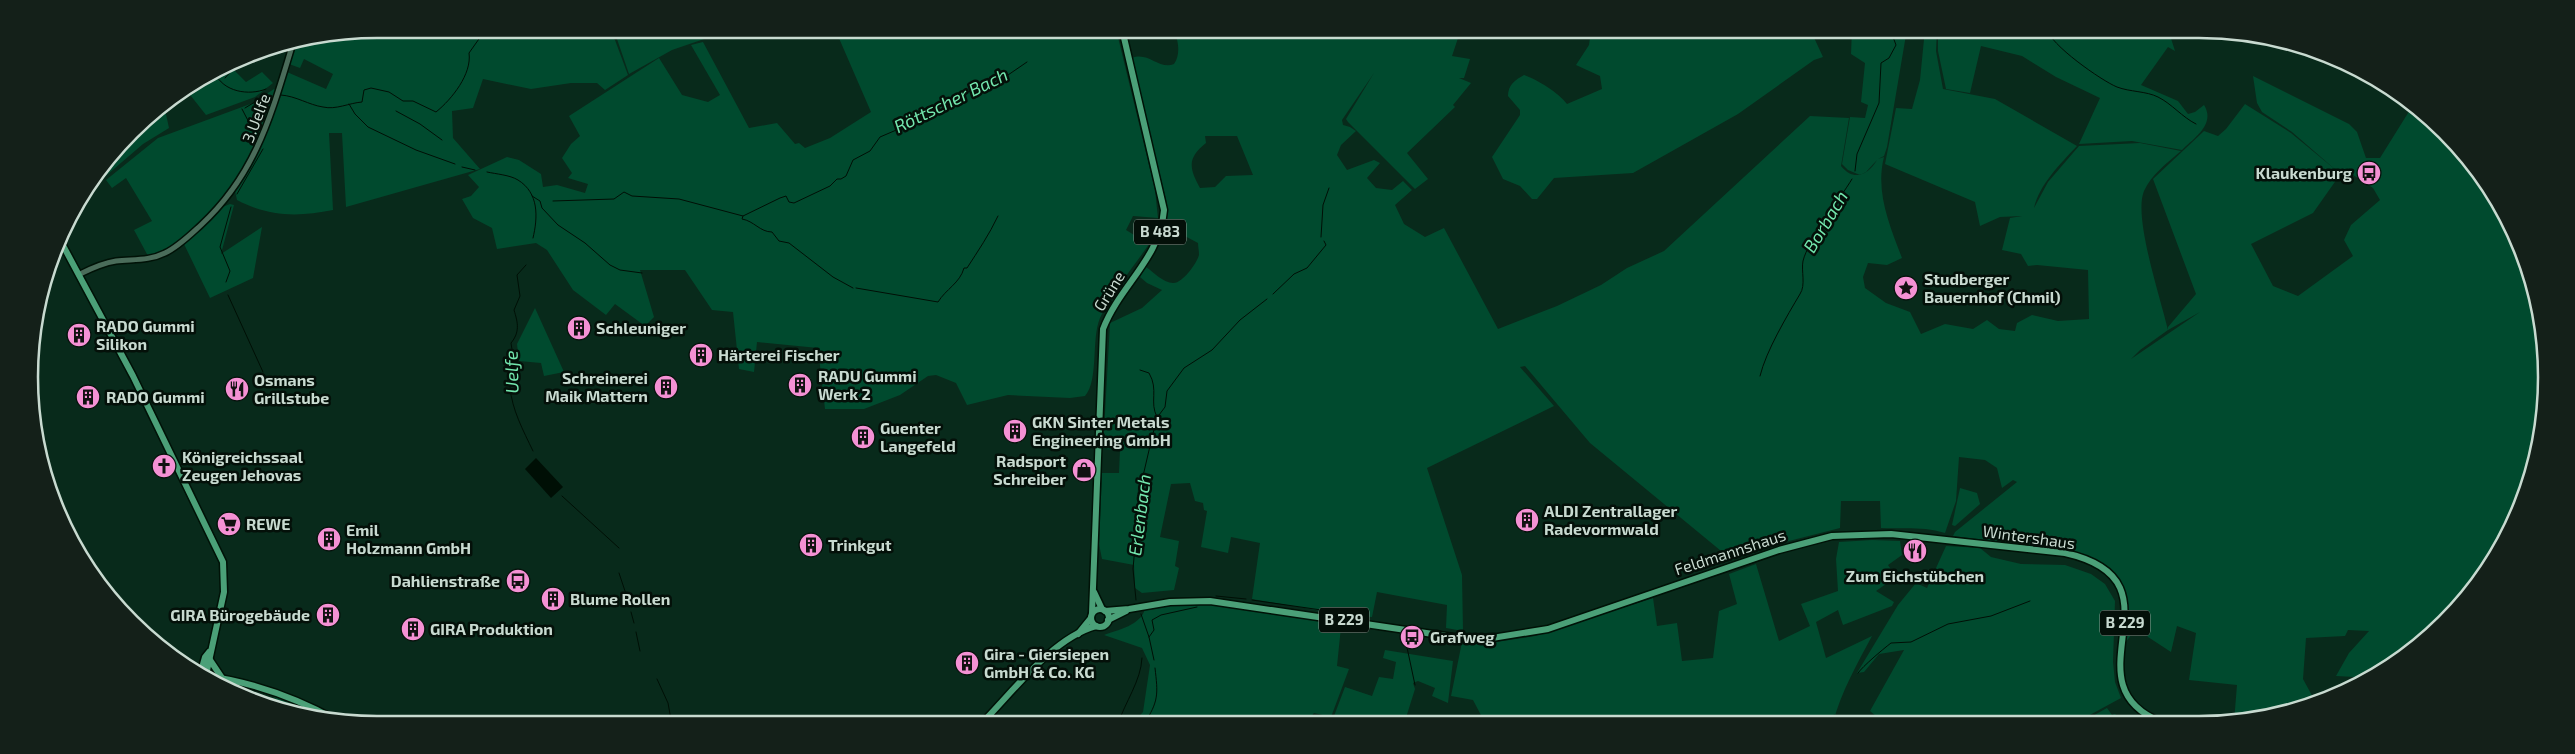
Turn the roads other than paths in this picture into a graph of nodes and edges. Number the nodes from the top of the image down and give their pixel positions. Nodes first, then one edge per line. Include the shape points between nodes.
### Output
1 (1124, 38) edge
2 (291, 48) edge
3 (64, 246) edge
4 (80, 274) junction
5 (1948, 540) joint
6 (1093, 588) junction
7 (1129, 609) junction
8 (1103, 610) junction
9 (1091, 616) junction
10 (1108, 620) junction
11 (1096, 626) junction
12 (1077, 635) junction
13 (209, 652) junction
14 (210, 660) junction
15 (204, 669) edge
16 (205, 670) edge
17 (222, 678) joint
18 (317, 711) edge
19 (989, 716) edge
20 (2149, 716) edge

1 - 6 main road, Grüne / B 483 via 1164,210 1159,237 1115,304 1104,329
2 - 4 street, 3.Uelfe via 261,142 247,169 197,229 166,252 147,259 104,264
3 - 4 main road
4 - 13 main road via 221,560 224,576 222,601
5 - 7 main road, Feldmannshaus / B 229 via 1891,534 1851,534 1818,539 1534,632 1480,639 1220,601 1170,602
5 - 20 main road, Wintershaus / B 229 via 2064,553 2084,559 2108,573 2119,585 2124,598 2120,665 2123,688 2130,702
6 - 8 main road, Grüne / B 483
6 - 9 main road, Grüne / B 483
7 - 8 main road, B 229
7 - 10 main road, B 229
8 - 9 main road
8 - 10 main road, Grüne
9 - 11 main road
9 - 12 main road
10 - 11 main road via 1103,626
11 - 12 main road
12 - 19 main road via 1040,664
13 - 14 main road
13 - 15 main road
14 - 16 main road
14 - 17 main road
17 - 18 main road via 272,690

